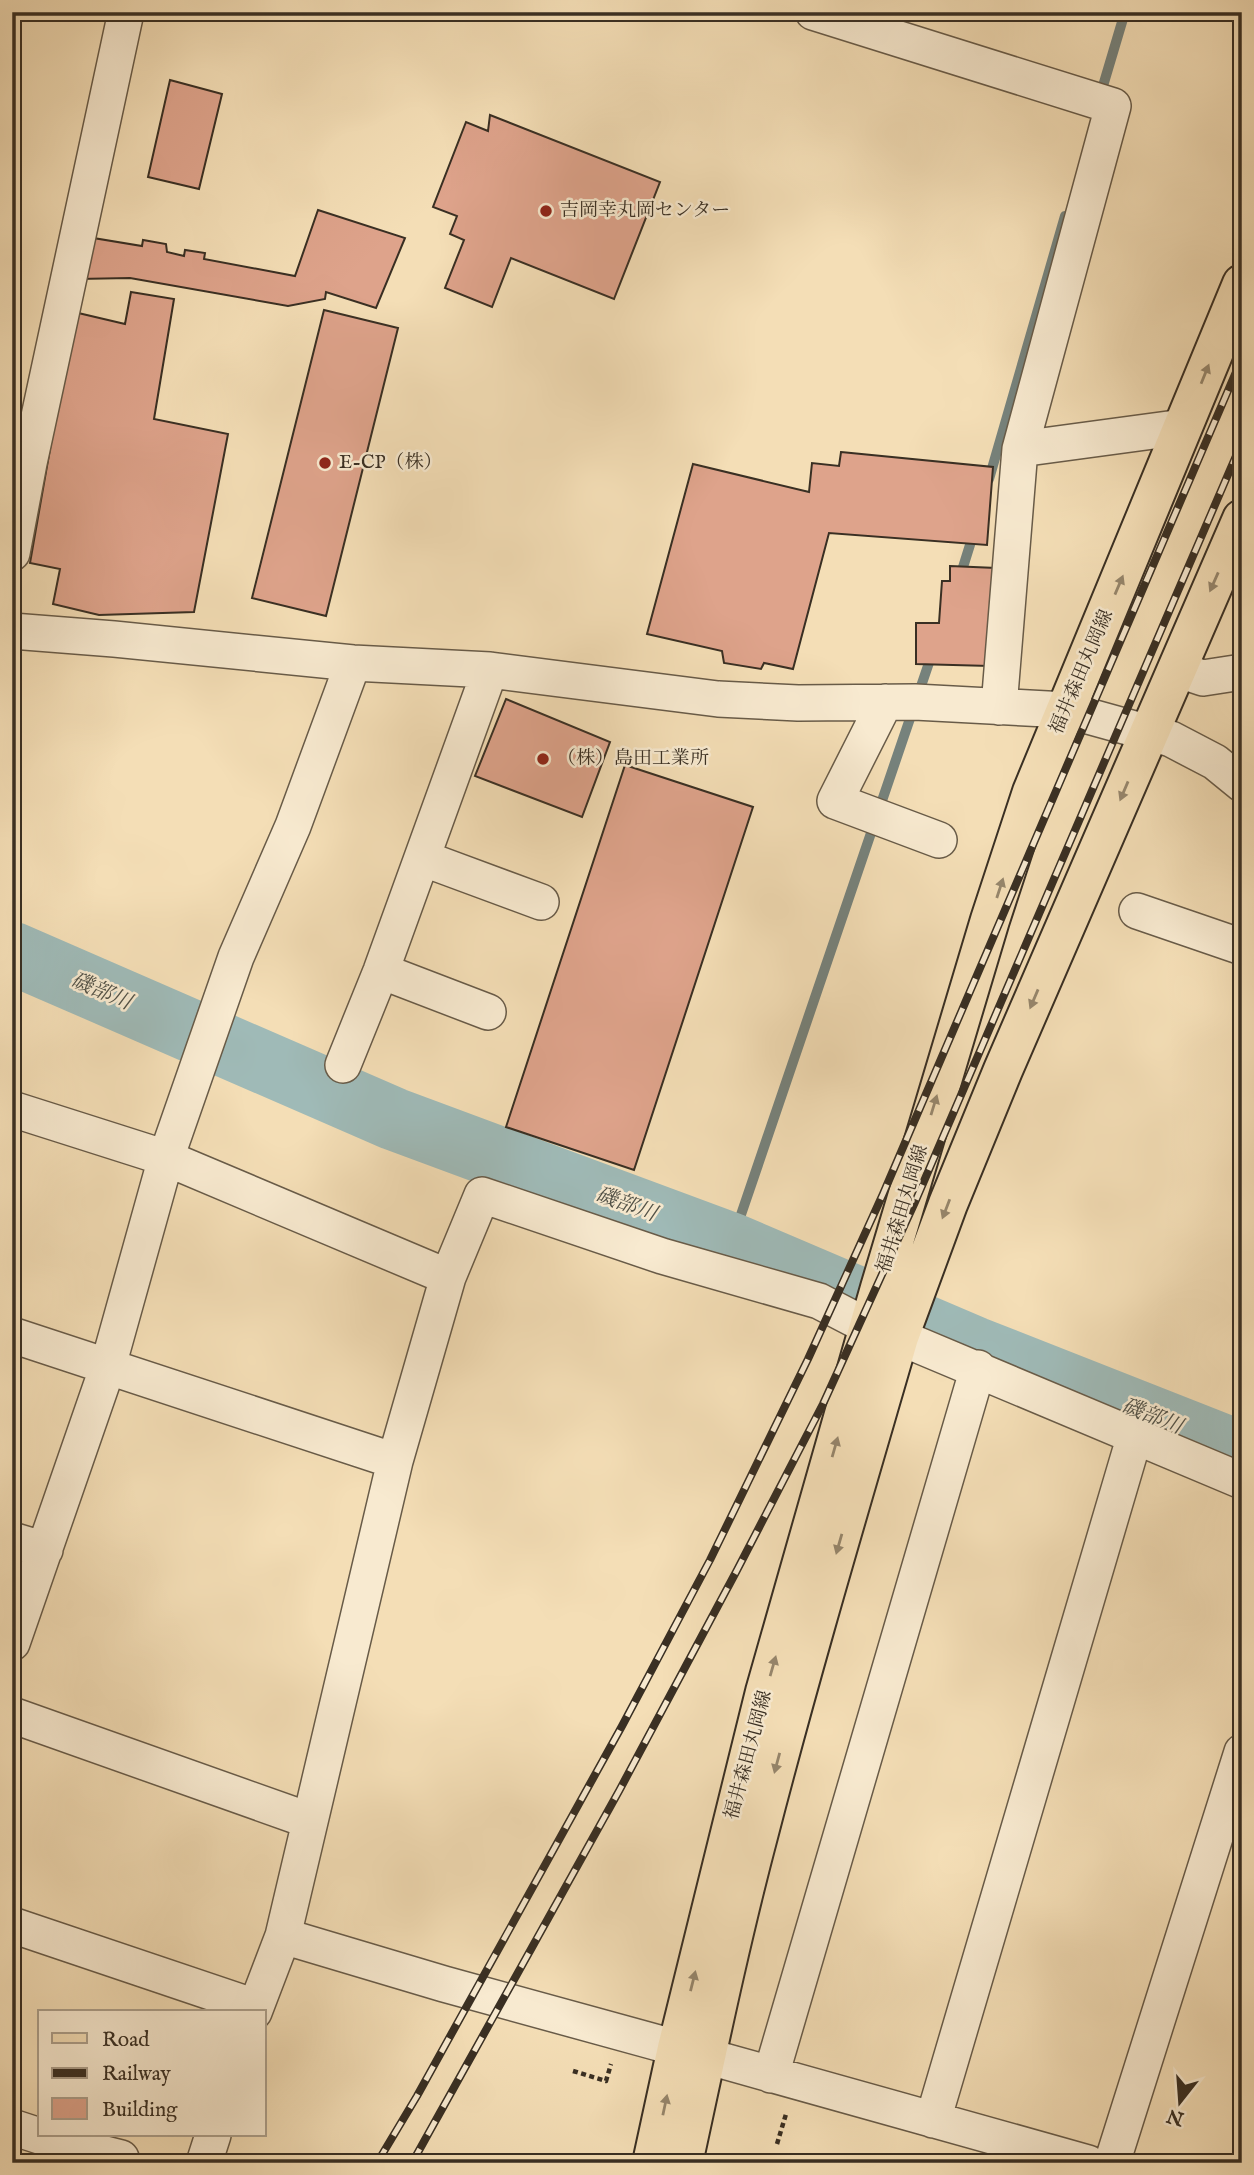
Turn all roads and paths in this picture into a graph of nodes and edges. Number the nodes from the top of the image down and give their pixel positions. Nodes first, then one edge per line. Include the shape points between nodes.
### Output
1 (126, 12) edge
2 (813, 12) edge
3 (1242, 284) edge
4 (1183, 427) junction
5 (1020, 449) junction
6 (1242, 519) edge
7 (12, 553) edge
8 (12, 631) edge
9 (353, 663) junction
10 (1177, 669) junction
11 (490, 670) junction
12 (1242, 672) edge
13 (885, 702) junction
14 (999, 707) junction
15 (1066, 710) junction
16 (1148, 733) junction
17 (1242, 784) edge
18 (939, 840) dead end
19 (422, 858) junction
20 (541, 902) dead end
21 (1137, 911) dead end
22 (1242, 947) edge
23 (380, 971) junction
24 (488, 1012) dead end
25 (343, 1065) dead end
26 (12, 1109) edge
27 (166, 1158) junction
28 (448, 1277) junction
29 (897, 1290) junction
30 (884, 1332) junction
31 (12, 1335) edge
32 (108, 1366) junction
33 (978, 1368) junction
34 (1135, 1435) junction
35 (395, 1461) junction
36 (1242, 1481) edge
37 (28, 1545) edge
38 (12, 1643) edge
39 (12, 1715) edge
40 (1242, 1752) edge
41 (309, 1820) junction
42 (12, 1925) edge
43 (283, 1936) junction
44 (255, 2010) edge
45 (691, 2052) junction
46 (771, 2075) junction
47 (933, 2120) junction
48 (12, 2127) edge
49 (213, 2136) edge
50 (57, 2153) edge
51 (121, 2158) dead end
52 (204, 2163) edge
53 (652, 2163) edge
54 (683, 2163) edge
55 (1088, 2163) edge
56 (1112, 2163) edge

1 - 7 street
2 - 5 street via 1113,106
4 -> 3 main road, 福井森田丸岡線
4 - 5 street
15 -> 4 main road, 福井森田丸岡線
5 - 14 street
6 -> 10 main road, 福井森田丸岡線
8 - 9 street
9 - 11 street
9 - 27 street via 293,826 236,957
10 - 12 street via 1203,678
10 - 16 main road, 福井森田丸岡線
11 - 13 street via 718,699
11 - 19 street
13 - 14 street
13 - 18 street via 835,801
14 - 15 street
15 - 16 street
29 -> 15 main road, 福井森田丸岡線 via 994,907 1029,801
16 - 17 street via 1194,751
16 -> 29 main road, 福井森田丸岡線 via 1003,1070
19 - 20 street
19 - 23 street
21 - 22 street
23 - 24 street
23 - 25 street
26 - 27 street
27 - 28 street
27 - 32 street
28 - 30 street via 482,1195 662,1256 819,1301
28 - 35 street
29 - 30 main road, 福井森田丸岡線
30 - 33 street
30 - 45 main road, 福井森田丸岡線 via 795,1696
31 - 32 street
32 - 35 street
32 - 37 street
33 - 34 street
33 - 46 street
34 - 36 street
34 - 47 street
35 - 41 street
37 - 38 street
39 - 41 street
40 - 56 street
41 - 43 street
42 - 44 street
43 - 44 street
43 - 45 street
45 - 46 street
53 -> 45 main road, 福井森田丸岡線
45 - 54 main road, 福井森田丸岡線
46 - 47 street
47 - 55 street
48 - 50 street
49 - 52 street
50 - 51 street

